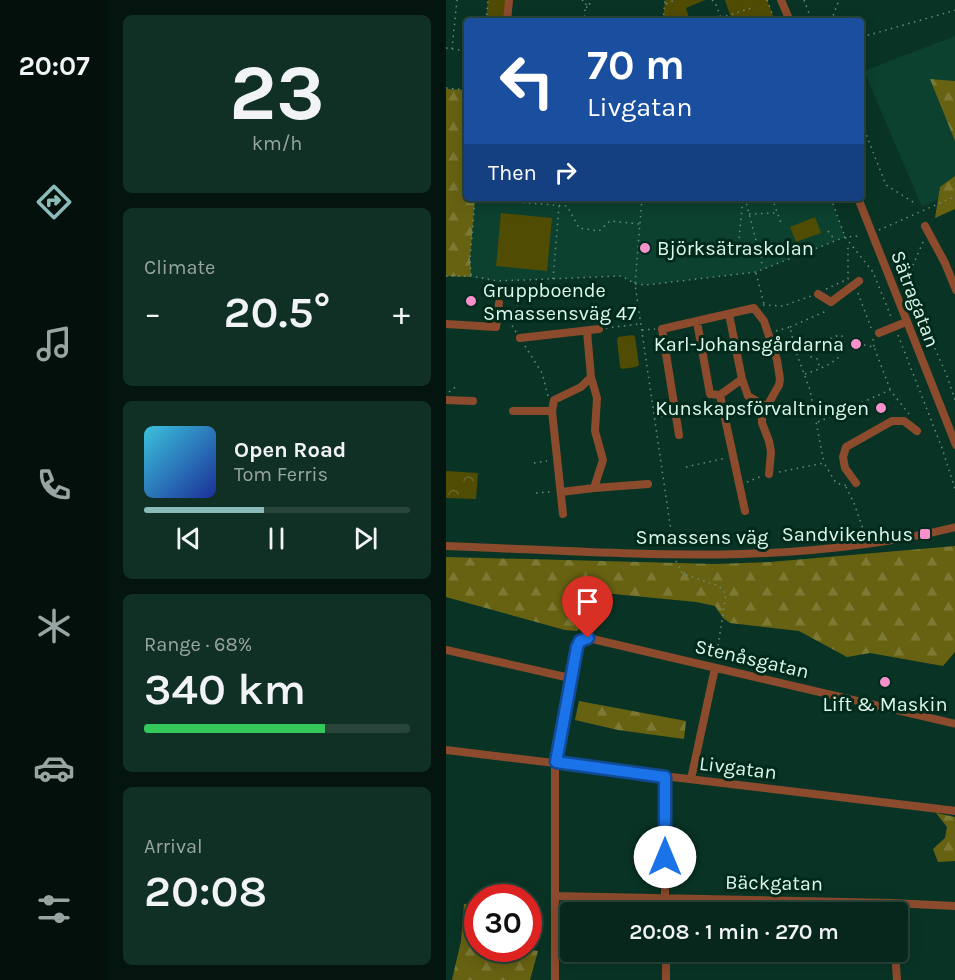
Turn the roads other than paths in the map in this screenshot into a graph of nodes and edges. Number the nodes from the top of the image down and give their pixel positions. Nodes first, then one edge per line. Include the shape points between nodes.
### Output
1 (509, 0) edge
2 (781, 0) edge
3 (507, 18) edge
4 (789, 18) edge
5 (859, 201) edge
6 (925, 226) dead end
7 (857, 283) road end
8 (956, 290) edge
9 (818, 294) dead end
10 (499, 303) dead end
11 (729, 314) junction
12 (696, 322) junction
13 (906, 322) junction
14 (446, 324) edge
15 (599, 329) road end
16 (587, 331) junction
17 (874, 333) road end
18 (520, 338) road end
19 (591, 377) junction
20 (742, 379) junction
21 (720, 395) junction
22 (446, 400) edge
23 (473, 401) dead end
24 (766, 406) junction
25 (513, 411) dead end
26 (552, 411) junction
27 (917, 431) dead end
28 (679, 435) dead end
29 (956, 445) edge
30 (769, 474) road end
31 (856, 483) road end
32 (648, 484) dead end
33 (594, 488) junction
34 (561, 491) junction
35 (745, 511) dead end
36 (563, 514) dead end
37 (956, 527) edge
38 (446, 546) edge
39 (446, 650) edge
40 (715, 668) junction
41 (570, 678) junction
42 (956, 724) edge
43 (446, 750) edge
44 (556, 762) junction
45 (665, 777) junction
46 (691, 779) junction
47 (956, 810) edge
48 (555, 896) junction
49 (665, 897) junction
50 (665, 902) edge
51 (779, 902) edge
52 (956, 906) edge
53 (908, 907) edge
54 (666, 962) edge
55 (896, 962) edge
56 (555, 980) edge
57 (666, 980) edge
58 (897, 980) edge

1 - 3 street
2 - 4 street
5 - 13 street, Sätragatan
6 - 8 street
7 - 9 street via 831,302
10 - 14 street via 496,327
11 - 12 street
11 - 20 street
11 - 24 street via 754,308 764,321 780,379
12 - 21 street via 708,392
12 - 28 street via 662,329
13 - 17 street
13 - 29 street, Sätragatan
15 - 16 street
16 - 18 street
16 - 19 street
19 - 26 street via 581,387 554,400
19 - 33 street via 597,398 595,431 603,460
20 - 21 street
20 - 24 street via 748,396
21 - 35 street
22 - 23 street
24 - 30 street via 762,423 771,452
25 - 26 street
26 - 34 street
27 - 31 street via 904,421 892,421 846,447 845,468
32 - 33 street
33 - 34 street
34 - 36 street
37 - 38 street, Smassens väg via 867,544 789,553 675,555
39 - 41 street
40 - 41 street, Stenåsgatan via 588,638 577,647
40 - 42 street, Stenåsgatan
40 - 46 street
41 - 44 street
43 - 44 street, Livgatan
44 - 45 street, Livgatan
44 - 48 street
45 - 46 street, Livgatan
45 - 49 street
46 - 47 street, Livgatan
48 - 49 street, Bäckgatan
48 - 56 street
49 - 50 street
49 - 51 street, Bäckgatan
52 - 53 street, Bäckgatan
54 - 57 street
55 - 58 street

